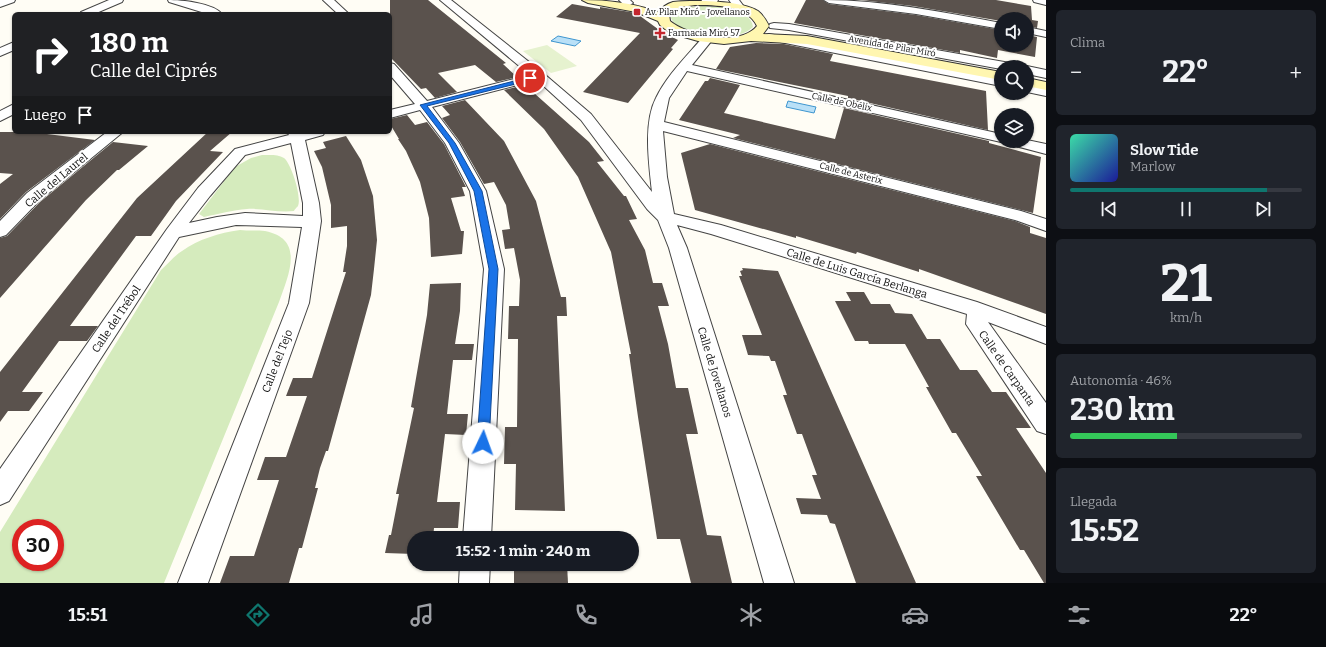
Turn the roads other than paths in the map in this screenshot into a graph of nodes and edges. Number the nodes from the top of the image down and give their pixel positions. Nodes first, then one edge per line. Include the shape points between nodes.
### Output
1 (10, 0) edge
2 (118, 0) edge
3 (173, 0) edge
4 (328, 0) edge
5 (445, 0) edge
6 (588, 0) edge
7 (611, 0) edge
8 (829, 0) edge
9 (1038, 0) edge
10 (710, 1) edge
11 (626, 2) edge
12 (1046, 2) edge
13 (0, 4) edge
14 (737, 4) edge
15 (670, 7) junction
16 (202, 8) junction
17 (90, 12) edge
18 (195, 12) edge
19 (212, 12) edge
20 (342, 12) edge
21 (662, 18) junction
22 (761, 21) junction
23 (994, 25) edge
24 (771, 31) junction
25 (1034, 31) edge
26 (1046, 34) edge
27 (750, 37) junction
28 (707, 40) junction
29 (12, 47) edge
30 (0, 52) edge
31 (994, 64) edge
32 (684, 67) junction
33 (392, 69) edge
34 (994, 70) edge
35 (1034, 71) edge
36 (1046, 74) edge
37 (994, 75) edge
38 (539, 76) junction
39 (1034, 77) edge
40 (994, 80) edge
41 (1046, 80) edge
42 (1034, 83) edge
43 (1046, 86) edge
44 (1034, 89) edge
45 (1046, 92) edge
46 (423, 105) junction
47 (12, 109) edge
48 (392, 113) edge
49 (0, 117) edge
50 (656, 125) junction
51 (113, 134) edge
52 (255, 134) edge
53 (295, 135) edge
54 (994, 136) edge
55 (1034, 146) edge
56 (1046, 149) edge
57 (240, 152) junction
58 (630, 173) junction
59 (658, 174) junction
60 (665, 217) junction
61 (312, 221) junction
62 (1046, 225) edge
63 (0, 231) edge
64 (172, 233) junction
65 (977, 310) junction
66 (1046, 336) edge
67 (1046, 422) edge
68 (0, 492) edge
69 (477, 531) edge
70 (475, 571) edge
71 (193, 583) edge
72 (474, 583) edge
73 (779, 583) edge

1 - 13 street
2 - 17 street
3 - 16 street
4 - 20 street
5 - 38 street, Calle de Jovellanos
6 - 21 street via 639,9
7 - 11 street
8 - 23 street via 916,11
9 - 12 street
10 - 14 street, Avenida de Pilar Miró
10 - 15 street, Avenida de Pilar Miró
11 - 15 street
14 - 22 street, Avenida de Pilar Miró
15 - 21 street
16 - 18 street
16 - 19 street
21 - 28 street, Avenida de Pilar Miró via 671,29
22 - 24 street, Avenida de Pilar Miró
22 - 27 street via 761,30
24 - 27 street, Avenida de Pilar Miró
24 - 31 street, Avenida de Pilar Miró via 796,28
24 - 34 street, Avenida de Pilar Miró via 808,35
24 - 37 street, Avenida de Pilar Miró via 806,40
24 - 40 street, Avenida de Pilar Miró
25 - 26 street
27 - 28 street, Avenida de Pilar Miró
28 - 32 street
29 - 30 street
32 - 50 street via 661,99
32 - 54 street, Calle de Obélix
33 - 46 street
35 - 36 street
38 - 46 street
38 - 58 street, Calle de Jovellanos via 586,117
39 - 41 street
42 - 43 street
44 - 45 street
46 - 48 street
46 - 69 street via 452,143 478,191 494,269
47 - 49 street
50 - 59 street
50 - 62 street, Calle de Asterix via 1021,216
51 - 63 street, Calle del Laurel via 33,197
52 - 57 street, Calle del Trébol
53 - 57 street
53 - 61 street, Calle del Tejo via 311,203
55 - 56 street
57 - 64 street, Calle del Trébol
58 - 59 street via 650,176
58 - 60 street, Calle de Jovellanos
59 - 60 street
60 - 65 street, Calle de Luis García Berlanga via 715,229
60 - 73 street, Calle de Jovellanos via 678,248
61 - 64 street via 243,219 221,221
61 - 71 street, Calle del Tejo via 299,303
64 - 68 street, Calle del Trébol
65 - 66 street, Calle de Luis García Berlanga
65 - 67 street, Calle de Carpanta via 977,324
70 - 72 street

